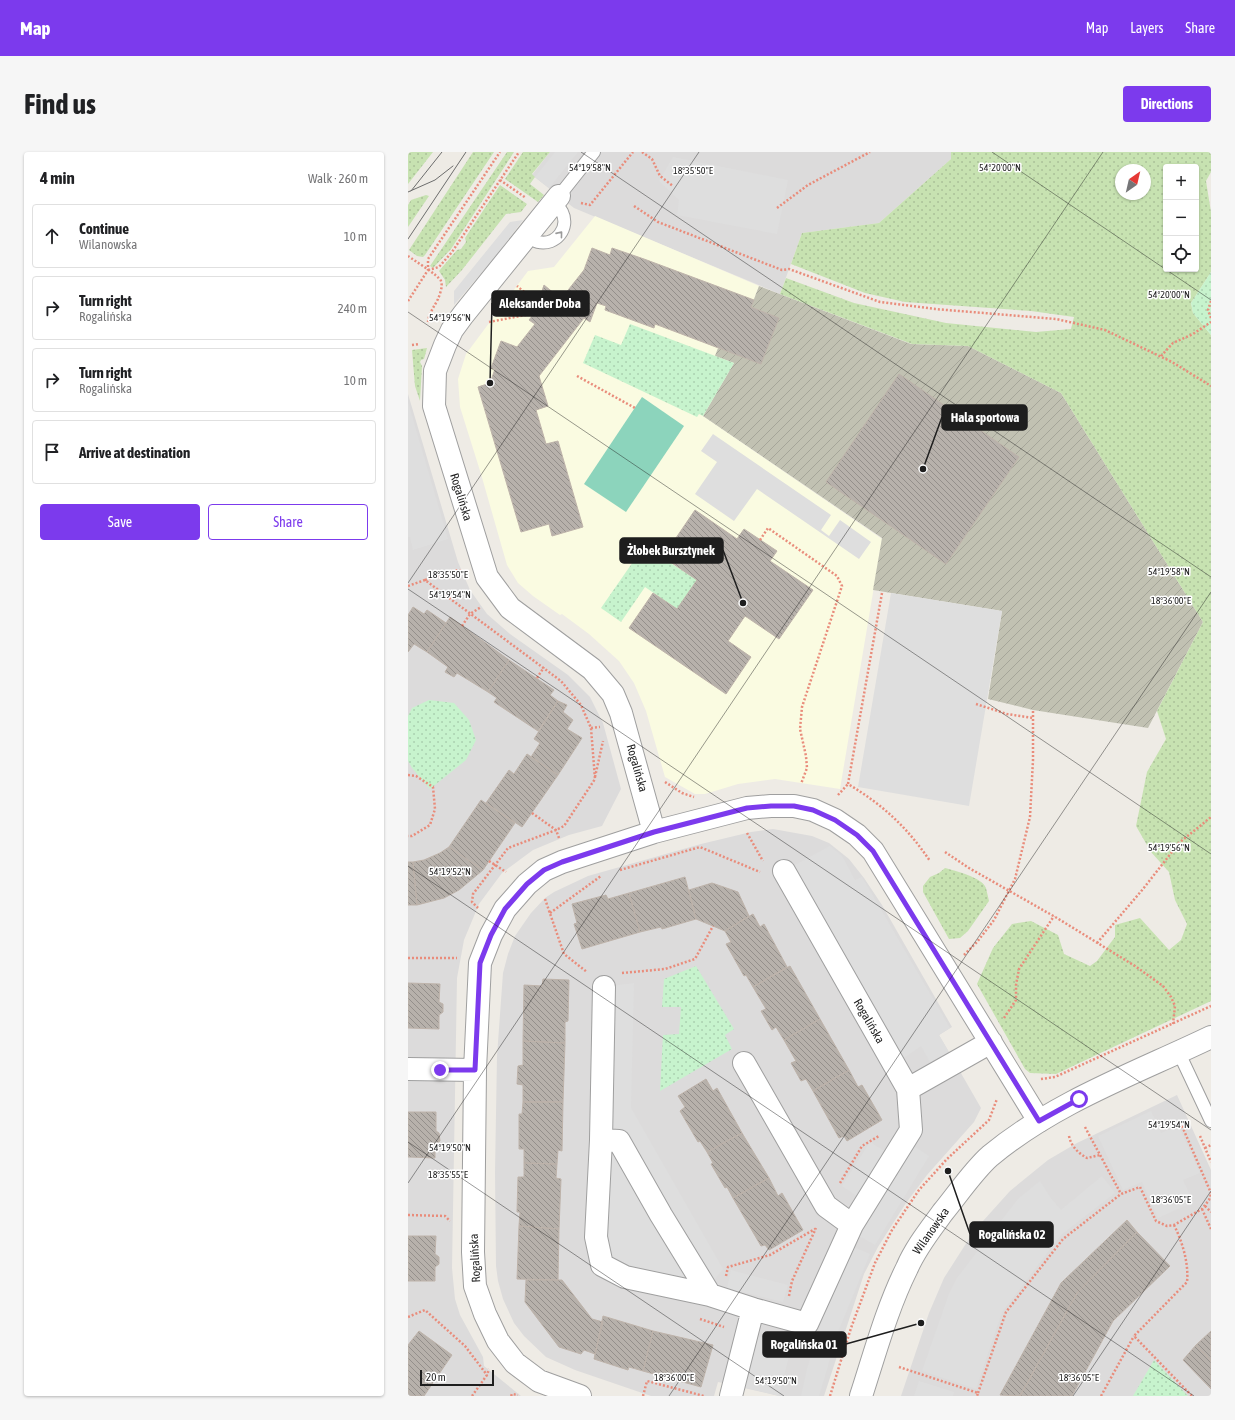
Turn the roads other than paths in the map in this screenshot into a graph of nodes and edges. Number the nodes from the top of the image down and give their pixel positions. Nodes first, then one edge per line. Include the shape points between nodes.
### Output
1 (594, 152) edge
2 (558, 204) joint
3 (654, 832) junction
4 (771, 870) road end
5 (604, 978) road end
6 (1211, 1037) edge
7 (991, 1042) junction
8 (1179, 1052) junction
9 (744, 1063) dead end
10 (408, 1069) edge
11 (475, 1070) junction
12 (908, 1089) junction
13 (1039, 1121) junction
14 (1211, 1121) edge
15 (601, 1140) junction
16 (852, 1225) junction
17 (710, 1295) junction
18 (754, 1309) junction
19 (580, 1396) edge
20 (731, 1396) edge
21 (861, 1396) edge

1 - 2 lane, Rogalińska
2 - 3 street, Rogalińska via 528,235 452,330 435,371 434,406 487,577 510,608 592,669 612,694 621,713
3 - 7 street, Rogalińska via 747,808 771,806 794,806 813,810 835,820 857,835 873,851
3 - 11 street, Rogalińska via 544,870 527,884 505,909 480,963
4 - 12 street, Rogalińska
5 - 15 street
6 - 8 street, Wilanowska
7 - 12 street
7 - 13 street, Rogalińska
8 - 13 street, Wilanowska via 1079,1099
8 - 14 lane
9 - 16 street via 826,1206
10 - 11 street
11 - 19 street, Rogalińska via 473,1252 476,1286 485,1314 498,1341 515,1363 539,1381
12 - 16 street via 911,1130
13 - 21 street, Wilanowska via 989,1157 963,1186 924,1238 907,1266 891,1303
15 - 17 street via 619,1141
15 - 17 street via 596,1237 602,1266 625,1277
16 - 18 street via 807,1324
17 - 18 street
18 - 20 street

